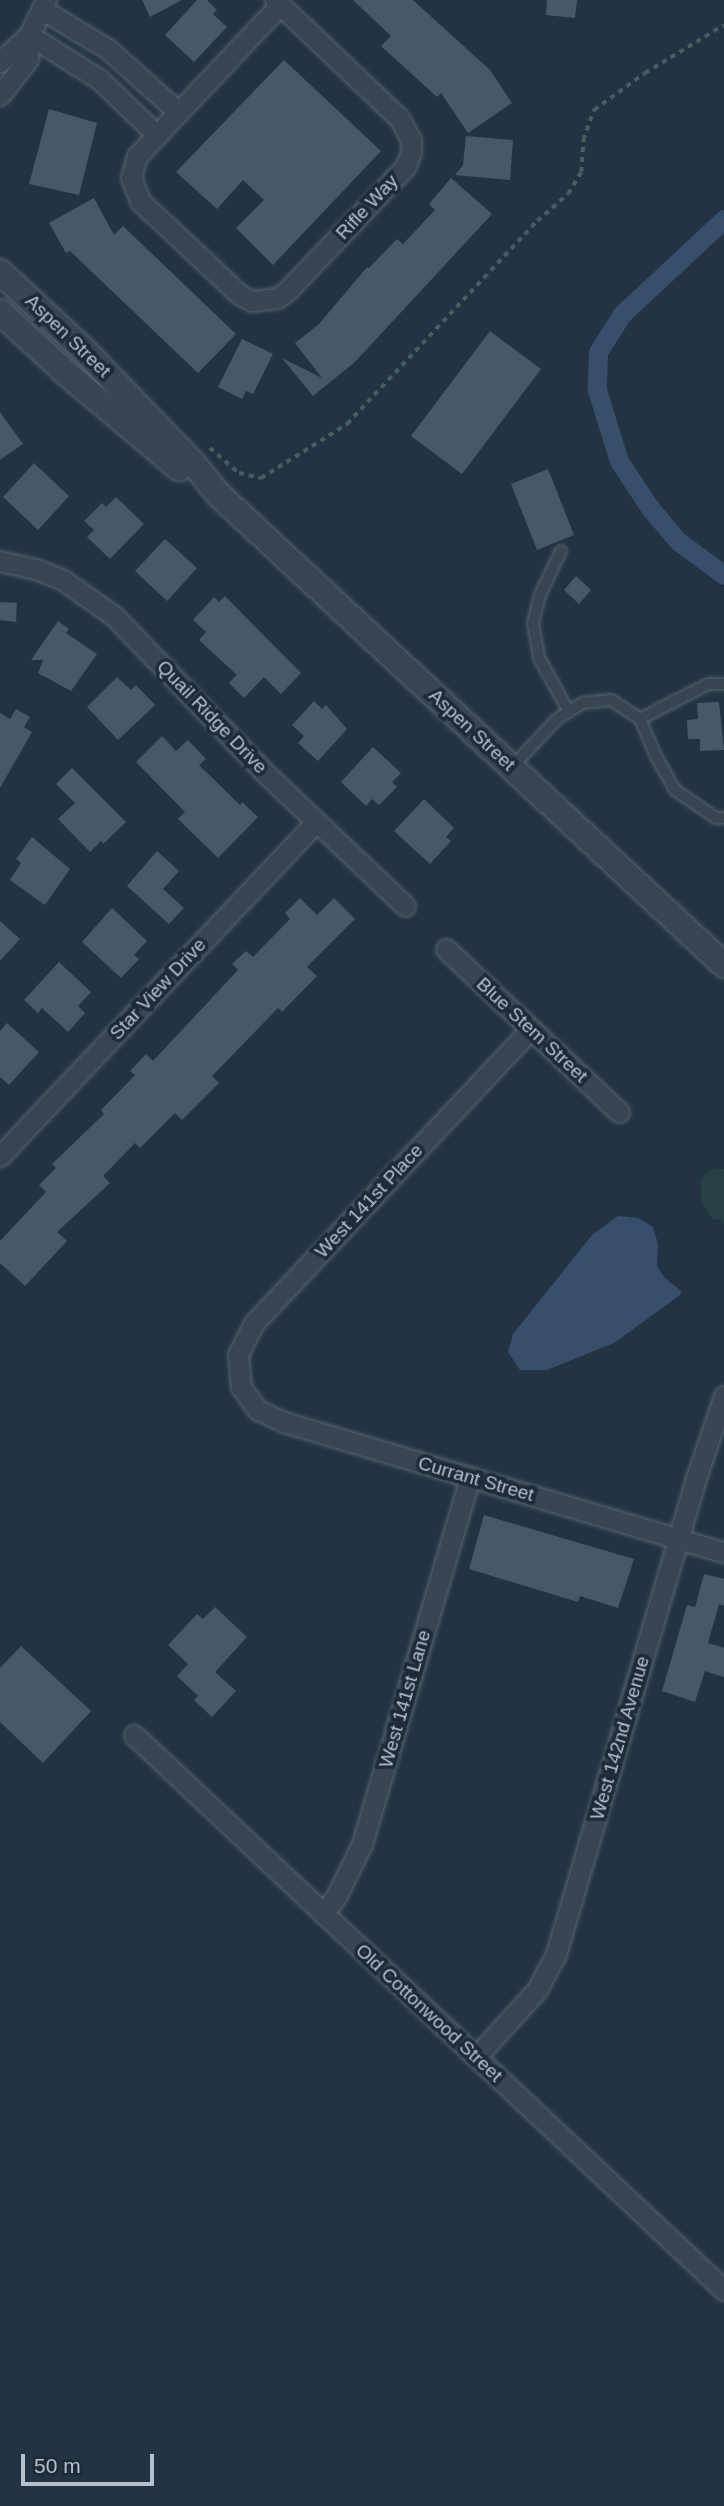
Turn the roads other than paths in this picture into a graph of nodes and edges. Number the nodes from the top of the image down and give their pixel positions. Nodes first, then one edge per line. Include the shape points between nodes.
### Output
1 (278, 2) edge
2 (45, 5) edge
3 (29, 35) junction
4 (100, 44) junction
5 (0, 62) edge
6 (85, 68) junction
7 (0, 95) edge
8 (178, 112) junction
9 (157, 135) junction
10 (0, 272) edge
11 (0, 312) edge
12 (219, 495) junction
13 (561, 551) dead end
14 (0, 561) edge
15 (724, 684) edge
16 (569, 712) junction
17 (640, 719) junction
18 (512, 767) junction
19 (724, 818) edge
20 (316, 822) junction
21 (405, 906) dead end
22 (446, 949) dead end
23 (724, 965) edge
24 (531, 1029) junction
25 (619, 1112) dead end
26 (0, 1156) edge
27 (241, 1387) joint
28 (724, 1396) edge
29 (470, 1477) junction
30 (678, 1538) junction
31 (724, 1552) edge
32 (134, 1735) dead end
33 (323, 1914) junction
34 (476, 2057) junction
35 (724, 2290) edge

1 - 8 street, Rifle Way
1 - 9 street, Rifle Way via 400,118 411,140 406,166 288,290 265,301 240,295 140,201 134,191 132,167
2 - 3 street
2 - 4 street
3 - 5 street
3 - 6 street
3 - 7 street via 28,59
4 - 6 street
4 - 8 street
6 - 9 street
8 - 9 street, Rifle Way
10 - 12 street, Aspen Street via 85,351
11 - 12 street, Aspen Street via 185,473
12 - 18 street, Aspen Street
13 - 16 lane via 540,595 533,623 539,658
14 - 20 street, Quail Ridge Drive via 63,580 114,615
15 - 17 lane via 708,684
16 - 17 lane via 583,703 611,700
16 - 18 lane
17 - 19 lane via 675,789 716,818
18 - 23 street, Aspen Street
20 - 21 street, Quail Ridge Drive
20 - 26 street, Star View Drive
22 - 24 street, Blue Stem Street
24 - 25 street, Blue Stem Street
24 - 27 street, West 141st Place via 254,1323 237,1354
27 - 29 street, Currant Street via 258,1410 270,1417
28 - 30 street, West 142nd Avenue
29 - 30 street, Currant Street
29 - 33 street, West 141st Lane via 362,1844
30 - 31 street, Currant Street
30 - 34 street, West 142nd Avenue via 556,1954 537,1990
32 - 33 street, Old Cottonwood Street
33 - 34 street, Old Cottonwood Street
34 - 35 street, Old Cottonwood Street

